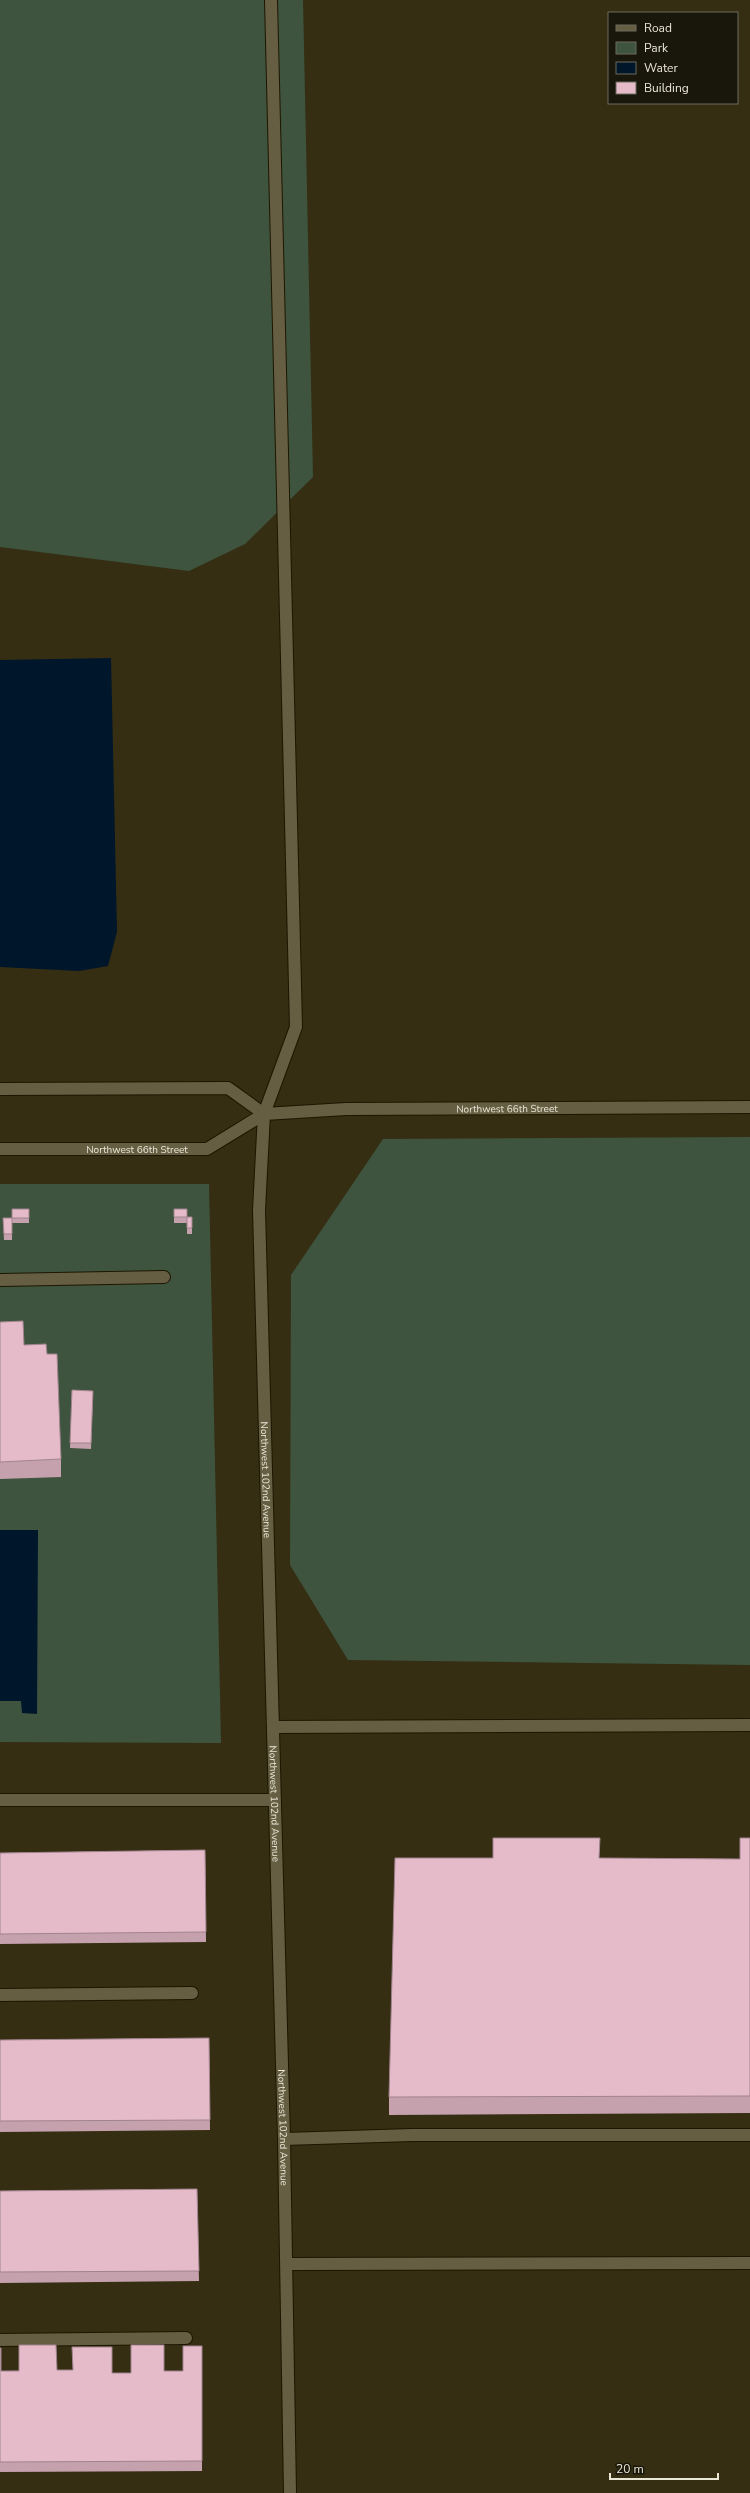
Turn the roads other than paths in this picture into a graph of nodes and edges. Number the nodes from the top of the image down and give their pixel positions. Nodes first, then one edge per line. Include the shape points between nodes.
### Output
1 (271, 0) edge
2 (0, 1089) edge
3 (750, 1107) edge
4 (264, 1114) junction
5 (0, 1150) edge
6 (164, 1277) dead end
7 (0, 1280) edge
8 (750, 1725) edge
9 (273, 1727) junction
10 (0, 1800) edge
11 (275, 1800) junction
12 (192, 1993) dead end
13 (0, 1995) edge
14 (750, 2135) edge
15 (284, 2139) junction
16 (750, 2263) edge
17 (286, 2264) junction
18 (186, 2338) dead end
19 (0, 2340) edge
20 (290, 2493) edge

1 - 4 street, Northwest 102nd Avenue via 296,1027
2 - 4 street via 228,1088
3 - 4 street, Northwest 66th Street via 346,1109
4 - 5 street, Northwest 66th Street via 207,1149
4 - 9 street, Northwest 102nd Avenue via 259,1210
6 - 7 street
8 - 9 street
9 - 11 street, Northwest 102nd Avenue
10 - 11 street
11 - 15 street, Northwest 102nd Avenue
12 - 13 street
14 - 15 street via 412,2135
15 - 17 street, Northwest 102nd Avenue
16 - 17 street
17 - 20 street, Northwest 102nd Avenue
18 - 19 street

